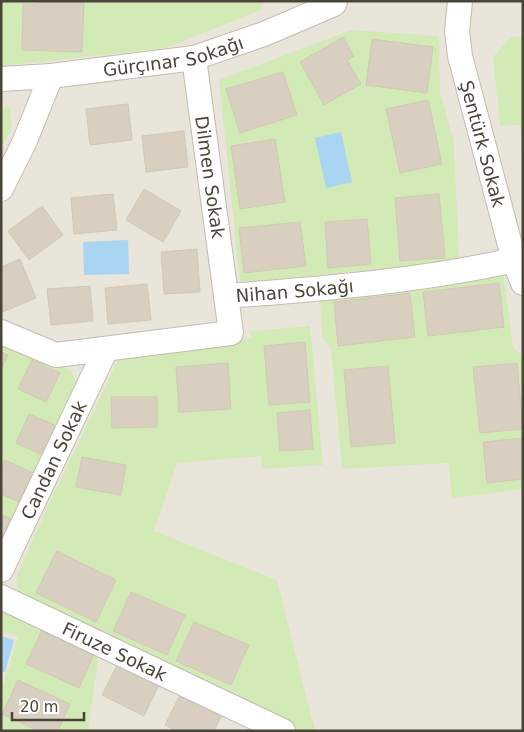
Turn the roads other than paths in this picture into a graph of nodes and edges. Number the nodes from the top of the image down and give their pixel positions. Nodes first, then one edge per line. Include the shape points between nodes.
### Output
1 (335, 1) edge
2 (460, 1) edge
3 (194, 58) junction
4 (51, 76) junction
5 (1, 79) edge
6 (1, 189) edge
7 (514, 260) junction
8 (523, 284) edge
9 (226, 296) junction
10 (1, 332) edge
11 (106, 349) junction
12 (1, 570) edge
13 (1, 597) edge
14 (283, 731) edge

1 - 3 street, Gürçınar Sokağı via 264,34
2 - 7 street, Şentürk Sokak via 457,31 460,56
3 - 4 street, Gürçınar Sokağı
3 - 9 street, Dilmen Sokak
4 - 5 street, Gürçınar Sokağı
4 - 6 street
7 - 8 street, Şentürk Sokak
7 - 9 street, Nihan Sokağı via 465,271 313,290
9 - 11 street, Nihan Sokağı via 231,333
10 - 11 street, Nihan Sokağı via 56,356
11 - 12 street, Candan Sokak
13 - 14 street, Firuze Sokak

